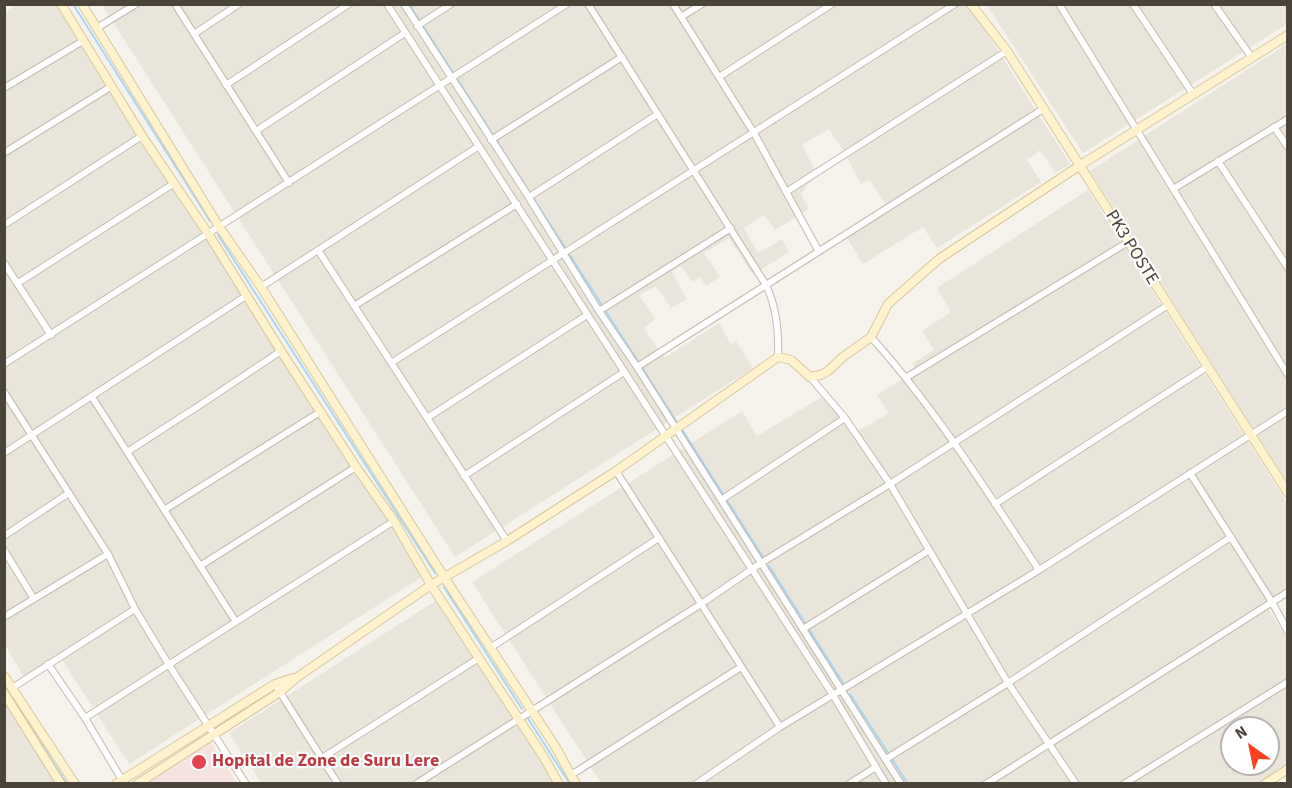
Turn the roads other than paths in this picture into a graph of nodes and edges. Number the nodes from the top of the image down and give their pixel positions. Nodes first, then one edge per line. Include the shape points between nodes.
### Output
1 (61, 4) edge
2 (82, 4) edge
3 (136, 4) edge
4 (175, 4) edge
5 (239, 4) edge
6 (349, 4) edge
7 (387, 4) edge
8 (404, 4) edge
9 (451, 4) edge
10 (567, 4) edge
11 (588, 4) edge
12 (673, 4) edge
13 (702, 4) edge
14 (832, 4) edge
15 (955, 4) edge
16 (971, 4) edge
17 (1059, 4) edge
18 (1133, 4) edge
19 (1214, 4) edge
20 (681, 17) junction
21 (417, 26) junction
22 (97, 28) junction
23 (405, 33) junction
24 (194, 34) junction
25 (1287, 35) edge
26 (82, 41) junction
27 (1006, 51) junction
28 (622, 57) junction
29 (1251, 58) junction
30 (719, 77) junction
31 (452, 78) junction
32 (226, 85) junction
33 (440, 85) junction
34 (112, 86) junction
35 (4, 88) edge
36 (1193, 94) junction
37 (1043, 109) junction
38 (658, 114) junction
39 (1287, 119) edge
40 (1274, 127) junction
41 (1137, 129) junction
42 (256, 131) junction
43 (754, 133) junction
44 (142, 136) junction
45 (491, 140) junction
46 (479, 146) junction
47 (1287, 147) edge
48 (4, 153) edge
49 (1218, 161) junction
50 (1079, 166) junction
51 (695, 172) junction
52 (290, 183) junction
53 (173, 184) junction
54 (523, 188) junction
55 (1173, 189) junction
56 (786, 192) junction
57 (510, 196) junction
58 (529, 197) junction
59 (517, 204) junction
60 (4, 225) edge
61 (220, 228) junction
62 (731, 228) junction
63 (209, 235) junction
64 (1128, 242) junction
65 (318, 250) junction
66 (818, 250) junction
67 (564, 253) junction
68 (553, 260) junction
69 (4, 263) edge
70 (1287, 268) edge
71 (18, 283) junction
72 (766, 285) junction
73 (261, 287) junction
74 (246, 296) junction
75 (1168, 305) junction
76 (354, 306) junction
77 (599, 311) junction
78 (587, 315) junction
79 (51, 335) junction
80 (872, 336) junction
81 (281, 351) junction
82 (778, 357) junction
83 (391, 363) junction
84 (4, 364) edge
85 (637, 367) junction
86 (1207, 367) junction
87 (624, 372) junction
88 (1287, 375) edge
89 (907, 376) junction
90 (810, 377) junction
91 (4, 392) edge
92 (92, 397) junction
93 (1287, 411) edge
94 (320, 412) junction
95 (427, 418) junction
96 (845, 418) junction
97 (676, 429) junction
98 (1250, 434) junction
99 (32, 435) junction
100 (666, 437) junction
101 (955, 442) junction
102 (127, 452) junction
103 (4, 453) edge
104 (356, 467) junction
105 (616, 471) junction
106 (1190, 472) junction
107 (464, 476) junction
108 (890, 484) junction
109 (69, 493) junction
110 (1287, 494) edge
111 (721, 500) junction
112 (995, 504) junction
113 (164, 510) junction
114 (394, 521) junction
115 (4, 536) edge
116 (1231, 537) junction
117 (659, 538) junction
118 (507, 541) junction
119 (4, 550) edge
120 (928, 551) junction
121 (108, 554) junction
122 (761, 563) junction
123 (200, 566) junction
124 (751, 570) junction
125 (1039, 570) junction
126 (444, 578) junction
127 (432, 585) junction
128 (1287, 592) edge
129 (34, 599) junction
130 (1272, 602) junction
131 (701, 604) junction
132 (135, 609) junction
133 (967, 614) junction
134 (4, 617) edge
135 (236, 622) junction
136 (803, 629) junction
137 (1287, 632) edge
138 (490, 648) junction
139 (479, 658) junction
140 (48, 664) junction
141 (169, 665) junction
142 (741, 667) junction
143 (4, 676) edge
144 (1008, 682) junction
145 (1287, 682) edge
146 (277, 688) junction
147 (842, 689) junction
148 (8, 690) edge
149 (833, 695) junction
150 (532, 711) junction
151 (85, 718) junction
152 (518, 719) junction
153 (780, 727) junction
154 (211, 730) junction
155 (1049, 744) junction
156 (322, 758) junction
157 (886, 759) junction
158 (876, 767) junction
159 (1287, 770) edge
160 (571, 775) junction
161 (119, 782) edge
162 (61, 783) edge
163 (75, 783) edge
164 (137, 783) edge
165 (246, 783) edge
166 (338, 783) edge
167 (416, 783) edge
168 (557, 783) edge
169 (576, 783) edge
170 (696, 783) edge
171 (849, 783) edge
172 (886, 783) edge
173 (901, 783) edge
174 (986, 783) edge
175 (1076, 783) edge
176 (1124, 783) edge
177 (1265, 783) edge

1 - 26 street
2 - 22 street
3 - 22 street
4 - 24 street
5 - 24 street
6 - 32 street
7 - 23 street
8 - 21 street
9 - 21 street
10 - 31 street
11 - 28 street
12 - 20 street
13 - 20 street
14 - 30 street
15 - 43 street
16 - 27 street, PK3 POSTE
17 - 41 street
18 - 36 street
19 - 29 street
20 - 30 street
21 - 31 street
22 - 61 street
23 - 33 street
23 - 42 street
24 - 32 street
25 - 29 street
26 - 34 street
26 - 35 street
27 - 37 street, PK3 POSTE
27 - 56 street
28 - 38 street
28 - 45 street
29 - 36 street
30 - 43 street
31 - 33 street
31 - 45 street
32 - 42 street
33 - 46 street
33 - 52 street
34 - 44 street
34 - 48 street
36 - 41 street
37 - 50 street, PK3 POSTE
37 - 66 street
38 - 51 street
38 - 58 street
39 - 40 street
40 - 47 street
40 - 49 street
41 - 50 street
41 - 55 street
42 - 52 street
43 - 51 street
43 - 56 street
44 - 53 street
44 - 60 street
45 - 54 street
46 - 57 street
46 - 65 street
49 - 55 street
49 - 70 street
50 - 64 street, PK3 POSTE
50 - 80 street via 939,260 888,304
51 - 62 street
51 - 67 street
52 - 61 street
53 - 63 street
53 - 71 street
54 - 57 street
54 - 58 street
55 - 88 street
56 - 66 street
57 - 59 street
58 - 67 street
59 - 68 street
59 - 76 street
61 - 63 street
61 - 73 street
62 - 72 street
62 - 77 street
63 - 74 street
63 - 79 street
64 - 75 street, PK3 POSTE
64 - 89 street
65 - 73 street
65 - 76 street
66 - 72 street
67 - 68 street
67 - 77 street
68 - 78 street
68 - 83 street
69 - 71 street
71 - 79 street
72 - 82 street via 777,318
72 - 85 street
73 - 126 street
74 - 81 street
74 - 92 street
75 - 86 street, PK3 POSTE
75 - 101 street
76 - 83 street
77 - 85 street
78 - 87 street
78 - 95 street
79 - 84 street
80 - 89 street
80 - 90 street via 828,371
81 - 94 street
81 - 102 street
82 - 90 street via 791,360
82 - 97 street
83 - 95 street
85 - 97 street
86 - 98 street, PK3 POSTE
86 - 112 street
87 - 100 street
87 - 107 street
89 - 101 street
90 - 96 street
91 - 99 street
92 - 99 street
92 - 102 street
93 - 98 street
94 - 104 street
94 - 113 street
95 - 107 street
96 - 108 street
96 - 111 street
97 - 100 street
97 - 111 street
98 - 106 street
98 - 110 street, PK3 POSTE
99 - 103 street
99 - 109 street
100 - 105 street
100 - 124 street
101 - 108 street
101 - 112 street
102 - 113 street
104 - 114 street
104 - 123 street
105 - 117 street
105 - 118 street
106 - 116 street
106 - 125 street
107 - 118 street
108 - 120 street
108 - 122 street
109 - 115 street
109 - 121 street
111 - 122 street
112 - 125 street
113 - 123 street
114 - 127 street
114 - 135 street
116 - 130 street
116 - 144 street
117 - 131 street
117 - 138 street
118 - 126 street
119 - 129 street
120 - 133 street
120 - 136 street
121 - 129 street
121 - 132 street
122 - 124 street
122 - 136 street
123 - 135 street
124 - 131 street
124 - 149 street
125 - 133 street
126 - 127 street
126 - 138 street
127 - 139 street
127 - 146 street
128 - 130 street
129 - 134 street
130 - 137 street
130 - 155 street
131 - 142 street
131 - 150 street
132 - 140 street
132 - 141 street
133 - 144 street
133 - 147 street
135 - 141 street
136 - 147 street
138 - 150 street
139 - 152 street
139 - 156 street
140 - 148 street
140 - 151 street
141 - 151 street
141 - 154 street
142 - 153 street
142 - 160 street
143 - 148 street
144 - 155 street
144 - 157 street
145 - 176 street
146 - 154 street
146 - 156 street
147 - 149 street
147 - 157 street
148 - 162 street
148 - 163 street
149 - 153 street
149 - 158 street
150 - 152 street
150 - 160 street
151 - 161 street
152 - 167 street
152 - 168 street
153 - 170 street
154 - 161 street
154 - 164 street
154 - 165 street
155 - 174 street
155 - 175 street
156 - 166 street
157 - 173 street
158 - 171 street
158 - 172 street
159 - 177 street
160 - 169 street

